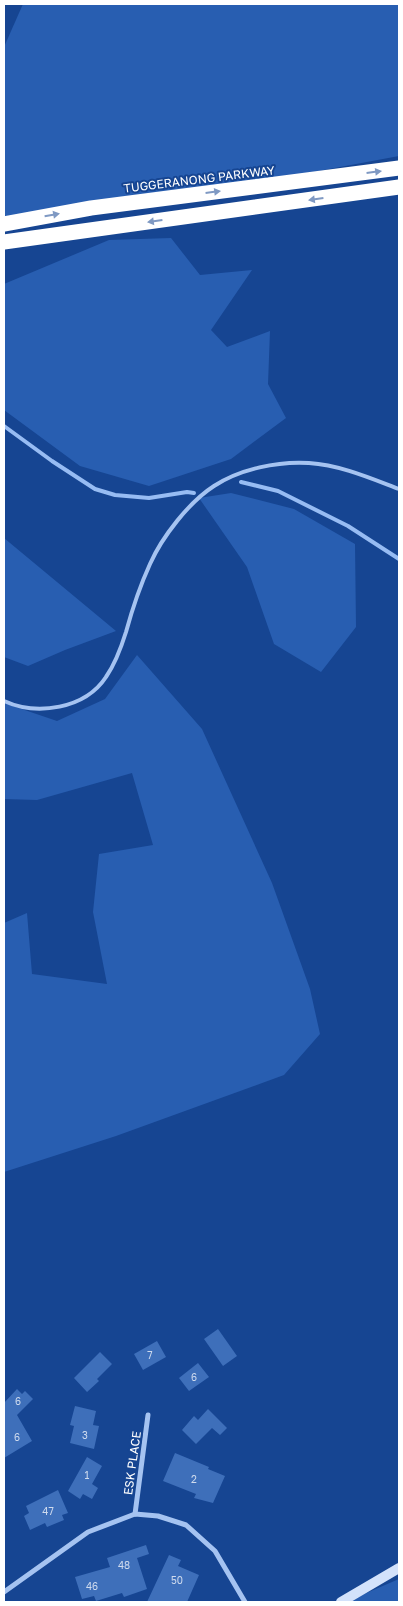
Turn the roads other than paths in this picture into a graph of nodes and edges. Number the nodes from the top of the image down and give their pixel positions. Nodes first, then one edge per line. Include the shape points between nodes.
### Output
1 (399, 168) edge
2 (399, 187) edge
3 (4, 224) edge
4 (4, 242) edge
5 (399, 489) edge
6 (4, 701) edge
7 (148, 1415) dead end
8 (135, 1514) junction
9 (399, 1568) edge
10 (4, 1592) edge
11 (246, 1602) edge
12 (341, 1602) edge

3 -> 1 highway, TUGGERANONG PARKWAY via 91,208
2 -> 4 highway
5 - 6 lane via 356,472 310,463 270,465 214,486 191,505 163,540 150,564 116,660 99,687 74,702 44,709 26,708
7 - 8 street, ESK PLACE
8 - 10 street via 88,1532
8 - 11 street via 158,1516 186,1525 216,1551
9 - 12 main road

